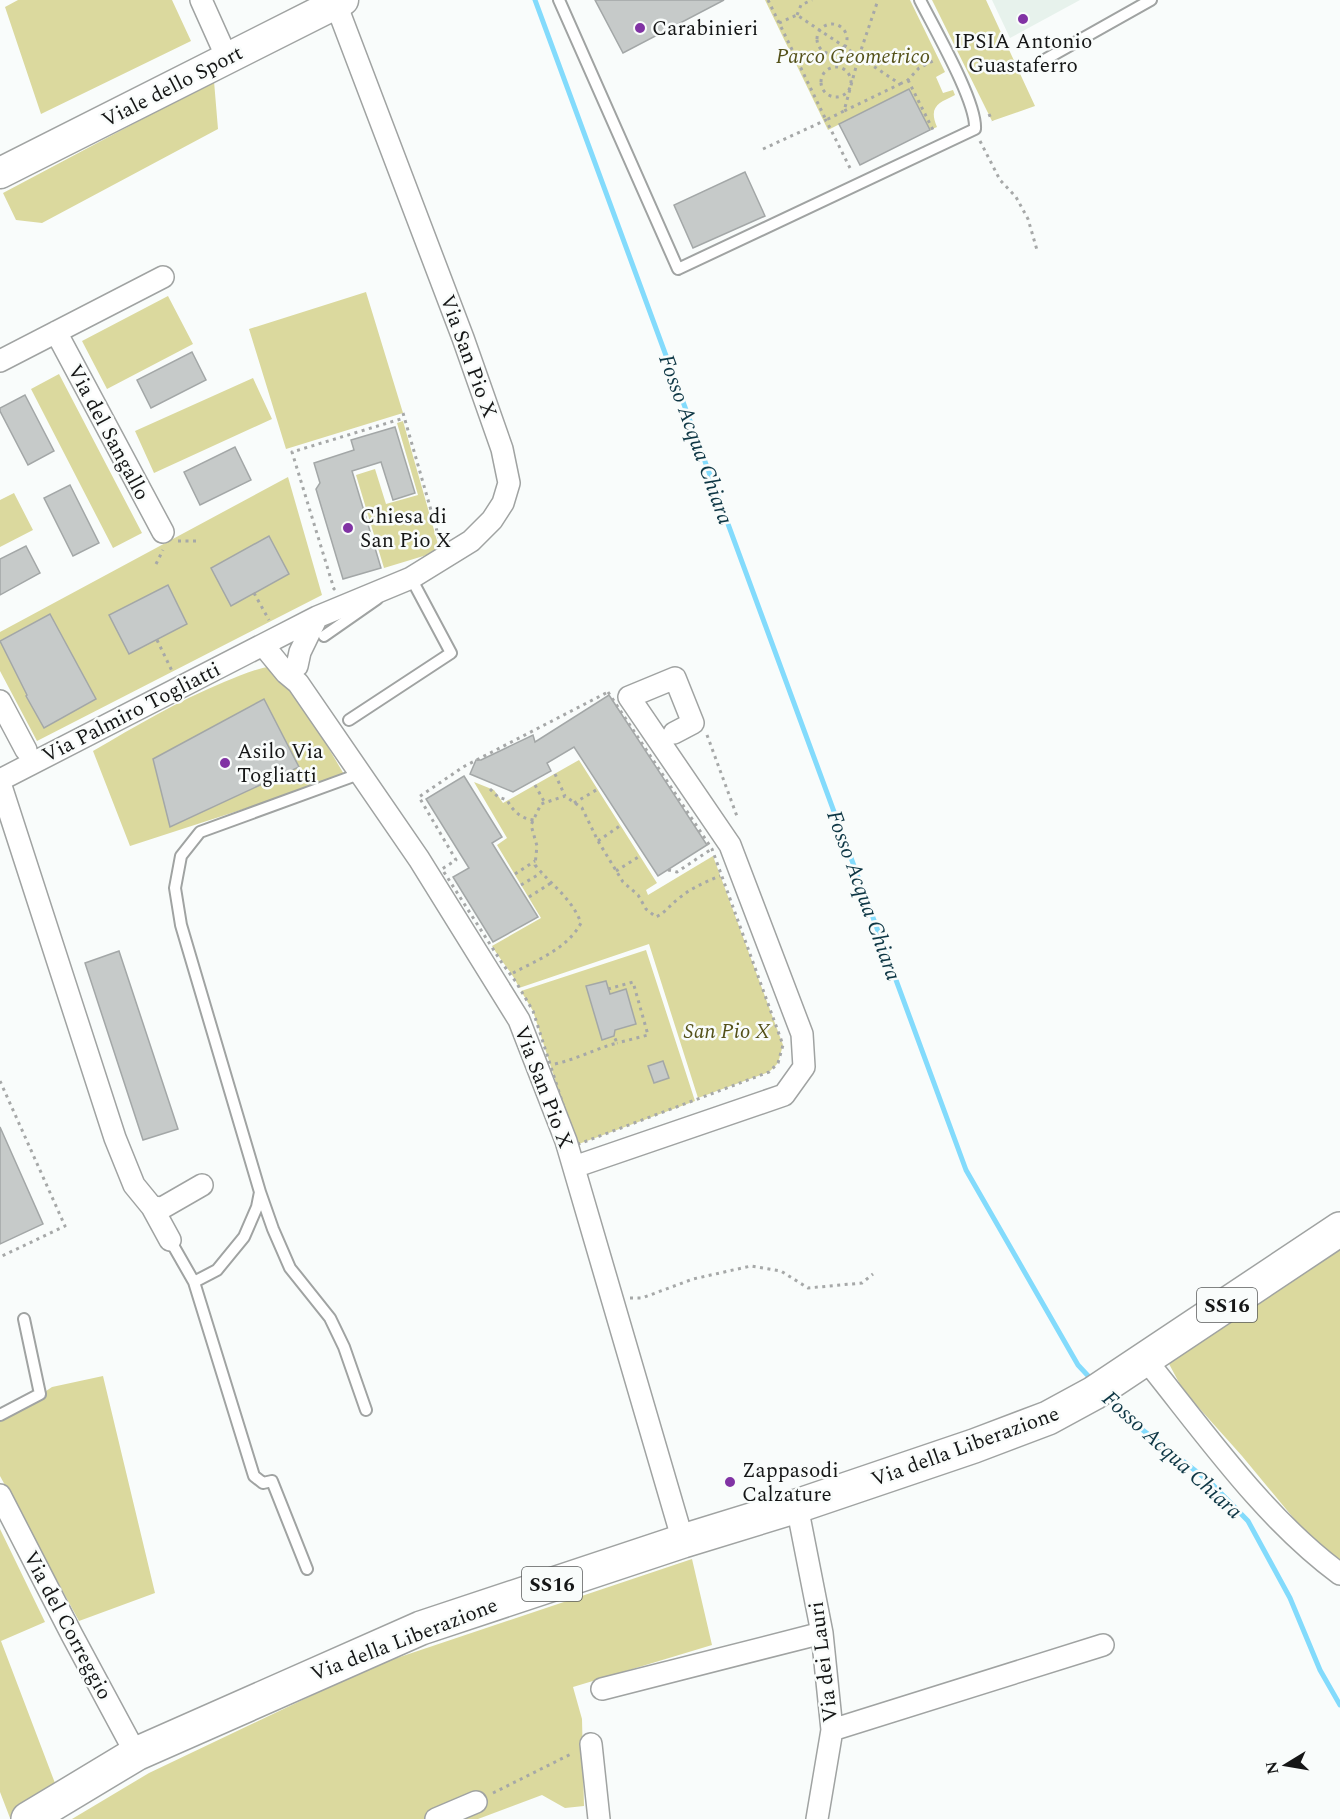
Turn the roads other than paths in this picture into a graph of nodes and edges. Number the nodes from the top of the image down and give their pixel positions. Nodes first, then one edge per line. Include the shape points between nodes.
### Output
1 (201, 0) edge
2 (559, 0) edge
3 (920, 0) edge
4 (1151, 0) edge
5 (340, 2) edge
6 (227, 58) junction
7 (1046, 59) dead end
8 (0, 173) edge
9 (163, 277) dead end
10 (56, 332) junction
11 (0, 361) edge
12 (165, 538) road end
13 (411, 578) junction
14 (320, 626) junction
15 (278, 631) junction
16 (263, 645) junction
17 (298, 675) junction
18 (0, 702) edge
19 (349, 720) dead end
20 (674, 733) dead end
21 (26, 750) dead end
22 (359, 774) junction
23 (0, 782) edge
24 (574, 1167) junction
25 (202, 1185) dead end
26 (260, 1192) junction
27 (152, 1207) junction
28 (1340, 1228) edge
29 (170, 1240) joint
30 (195, 1282) junction
31 (24, 1319) dead end
32 (1146, 1360) junction
33 (366, 1410) dead end
34 (0, 1415) edge
35 (0, 1496) edge
36 (797, 1506) junction
37 (683, 1541) junction
38 (307, 1569) dead end
39 (1340, 1574) edge
40 (822, 1633) junction
41 (1103, 1644) dead end
42 (602, 1689) dead end
43 (832, 1730) junction
44 (591, 1744) road end
45 (136, 1754) junction
46 (476, 1802) road end
47 (36, 1817) edge
48 (436, 1819) edge
49 (599, 1819) edge
50 (817, 1819) edge

1 - 6 street
2 - 3 lane via 678,269 975,129 970,102
4 - 7 lane
5 - 6 street, Viale dello Sport
5 - 13 street, Via San Pio X via 502,449 509,483 492,520 471,541
6 - 8 street, Viale dello Sport
9 - 10 street
10 - 11 street
10 - 12 street, Via del Sangallo
13 - 14 street, Via San Pio X
13 - 19 lane via 451,653
14 - 15 street, Via San Pio X
14 - 17 street via 300,652
15 - 16 street, Via San Pio X
15 - 17 street, Via San Pio X
16 - 17 street, Via San Pio X via 286,673
16 - 23 street, Via Palmiro Togliatti
17 - 22 street, Via San Pio X
18 - 21 street
20 - 24 street via 693,723 675,678 629,697 730,845 802,1034 804,1067 784,1095
22 - 24 street, Via San Pio X via 419,859 519,1020
22 - 26 lane via 200,832 181,856 176,888 181,924
23 - 27 street via 115,1138 134,1185
24 - 37 street, Via San Pio X
25 - 27 street via 162,1208
26 - 30 lane via 244,1237 217,1270
26 - 33 lane via 290,1268 330,1318
27 - 29 street
28 - 32 main road, Via della Liberazione / SS16
29 - 30 lane
30 - 38 lane via 254,1476 263,1483 272,1481
31 - 34 lane via 40,1394
32 - 36 main road, Via della Liberazione / SS16 via 1038,1422
32 - 39 street via 1248,1487 1316,1557
35 - 45 street, Via del Correggio
36 - 37 main road, Via della Liberazione / SS16
36 - 40 street, Via dei Lauri
37 - 45 main road, Via della Liberazione / SS16 via 422,1628
40 - 42 street
40 - 43 street, Via dei Lauri
41 - 43 street
43 - 50 street, Via dei Lauri
44 - 49 street
45 - 47 main road, Via della Liberazione / SS16
46 - 48 street

